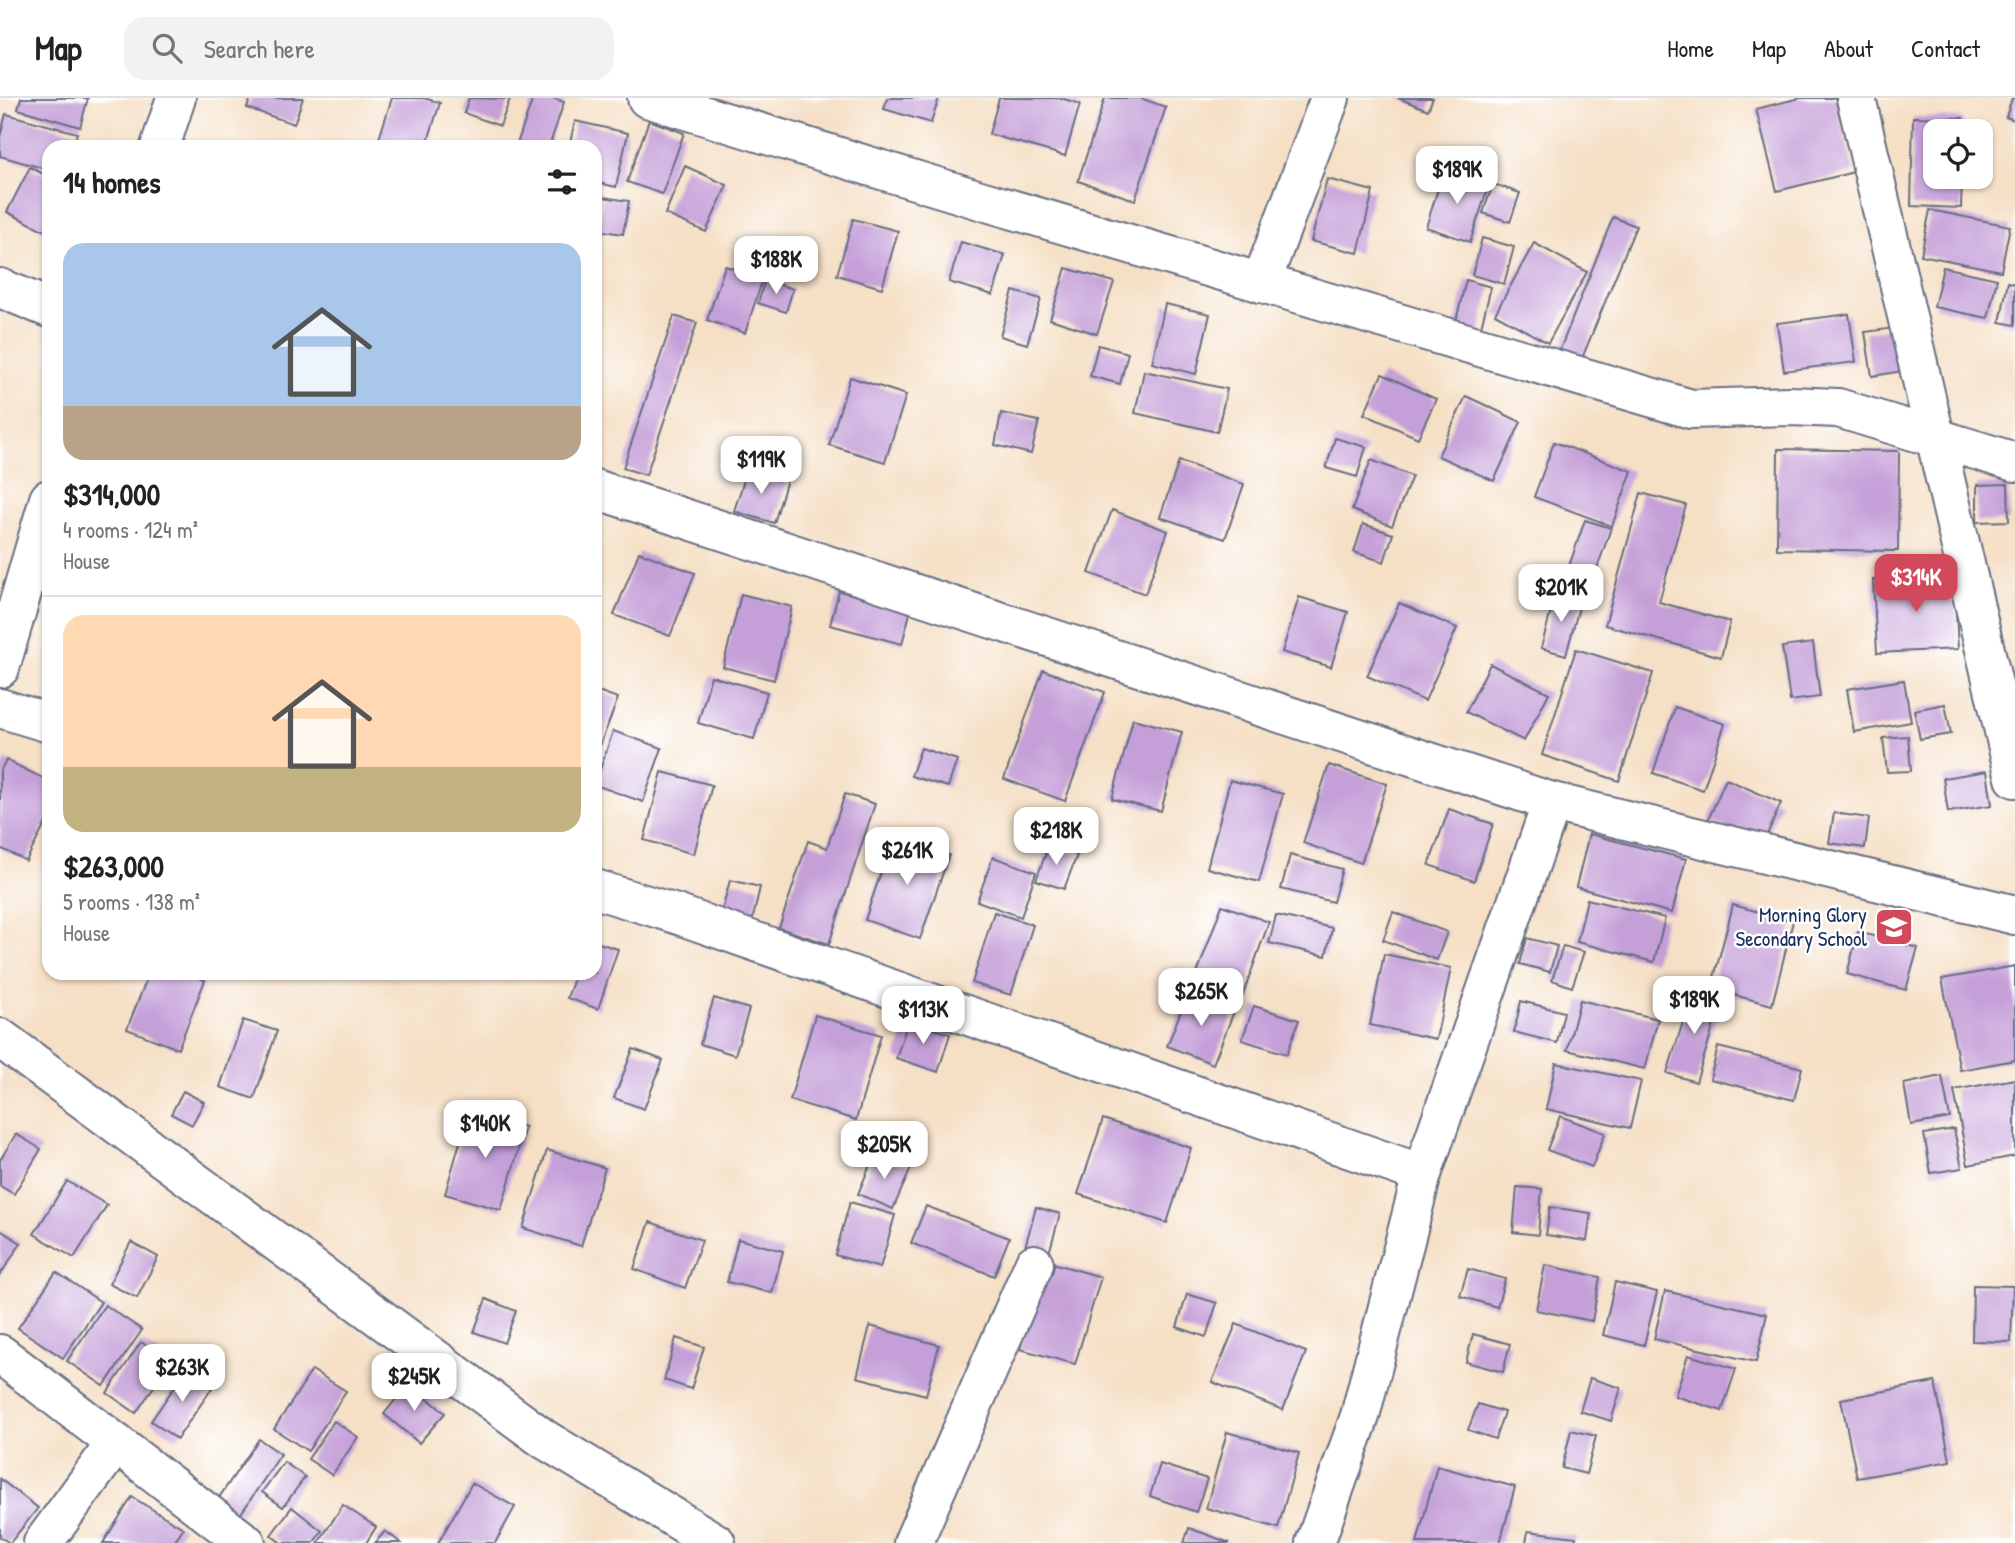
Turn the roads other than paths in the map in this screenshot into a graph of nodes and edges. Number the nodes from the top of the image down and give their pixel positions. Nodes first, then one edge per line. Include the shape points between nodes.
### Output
1 (176, 98) edge
2 (647, 98) edge
3 (1330, 98) edge
4 (1856, 98) edge
5 (162, 140) edge
6 (1261, 283) junction
7 (0, 288) edge
8 (42, 305) edge
9 (1934, 437) junction
10 (2015, 462) edge
11 (602, 491) edge
12 (42, 523) edge
13 (0, 668) edge
14 (0, 708) edge
15 (42, 721) edge
16 (2015, 778) edge
17 (1552, 802) junction
18 (602, 891) edge
19 (2015, 915) edge
20 (0, 1038) edge
21 (1422, 1174) junction
22 (1034, 1264) dead end
23 (0, 1354) edge
24 (116, 1443) junction
25 (43, 1543) edge
26 (246, 1543) edge
27 (716, 1543) edge
28 (913, 1543) edge
29 (1315, 1543) edge

1 - 5 street
2 - 6 street
3 - 6 street
4 - 9 street
6 - 9 street via 1691,409 1838,408
7 - 8 street
9 - 10 street
9 - 16 street
11 - 17 street
12 - 13 street
14 - 15 street
17 - 19 street
17 - 21 street
18 - 21 street
20 - 27 street via 544,1439
21 - 29 street via 1360,1416
22 - 28 street
23 - 24 street
24 - 25 street
24 - 26 street

